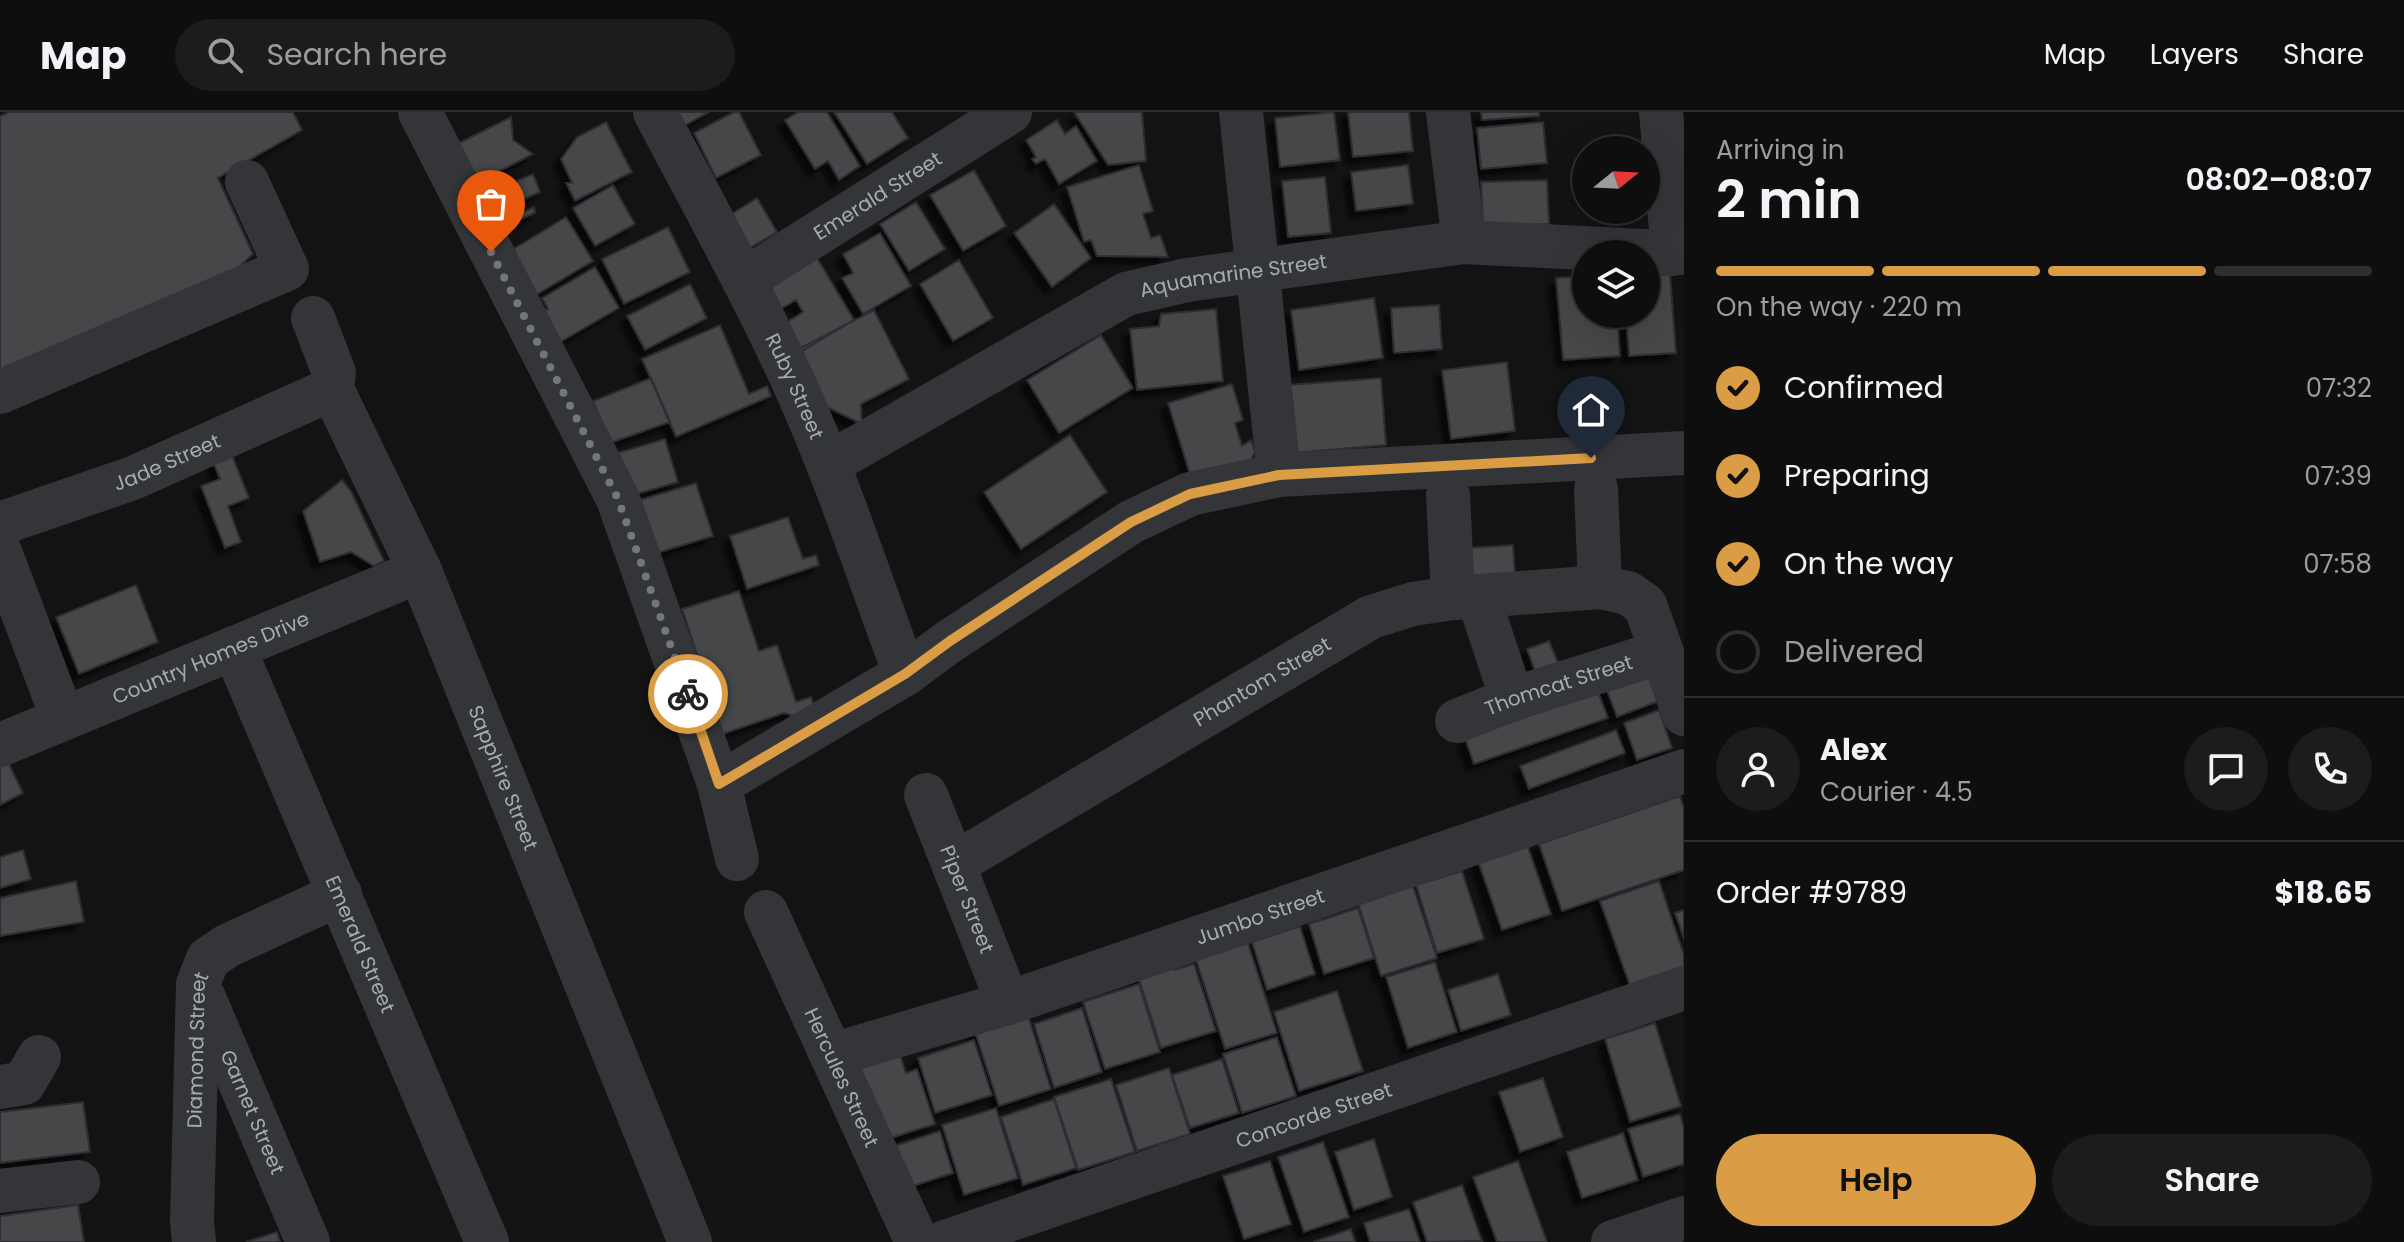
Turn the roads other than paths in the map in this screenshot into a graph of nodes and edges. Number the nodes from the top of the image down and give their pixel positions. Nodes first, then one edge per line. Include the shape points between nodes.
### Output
1 (420, 112) edge
2 (655, 112) edge
3 (1010, 112) edge
4 (1241, 112) edge
5 (1448, 112) edge
6 (1661, 112) edge
7 (247, 182) dead end
8 (1464, 242) junction
9 (1679, 253) edge
10 (1259, 271) junction
11 (744, 280) junction
12 (313, 318) dead end
13 (332, 389) junction
14 (0, 392) edge
15 (1684, 453) edge
16 (828, 464) junction
17 (1279, 475) junction
18 (1596, 489) dead end
19 (1448, 495) dead end
20 (0, 528) edge
21 (0, 552) edge
22 (420, 571) junction
23 (1600, 587) junction
24 (1466, 597) junction
25 (234, 648) junction
26 (905, 674) junction
27 (1677, 686) edge
28 (1512, 699) junction
29 (63, 719) junction
30 (1457, 721) dead end
31 (0, 745) edge
32 (1684, 771) edge
33 (719, 784) junction
34 (926, 795) dead end
35 (737, 859) dead end
36 (954, 864) junction
37 (340, 894) junction
38 (766, 912) dead end
39 (198, 984) junction
40 (1684, 988) edge
41 (1008, 1003) junction
42 (832, 1055) junction
43 (39, 1057) dead end
44 (0, 1087) edge
45 (78, 1182) dead end
46 (0, 1191) edge
47 (1684, 1218) edge
48 (194, 1242) edge
49 (308, 1242) edge
50 (487, 1242) edge
51 (690, 1242) edge
52 (917, 1242) edge
53 (945, 1242) edge
54 (1613, 1242) edge

1 - 33 street via 618,499
2 - 11 street, Ruby Street
3 - 11 street, Emerald Street
4 - 10 street
5 - 8 street
6 - 9 street
7 - 14 street via 287,269
8 - 9 street, Aquamarine Street
8 - 10 street, Aquamarine Street
10 - 16 street, Aquamarine Street via 1126,294
10 - 17 street
11 - 16 street, Ruby Street
12 - 13 street, Sapphire Street via 334,373
13 - 20 street, Jade Street via 133,478
13 - 22 street, Sapphire Street
15 - 17 street
16 - 26 street, Ruby Street
17 - 26 street via 1190,494 1131,522
18 - 23 street
19 - 24 street
21 - 29 street
22 - 25 street, Country Homes Drive
22 - 51 street, Sapphire Street
23 - 24 street, Phantom Street
23 - 27 street via 1628,593 1645,605
24 - 28 street
24 - 36 street, Phantom Street via 1413,604 1371,617
25 - 29 street, Country Homes Drive
25 - 37 street, Emerald Street
26 - 33 street
27 - 28 street, Thomcat Street
28 - 30 street, Thomcat Street
29 - 31 street, Country Homes Drive
32 - 41 street, Jumbo Street
33 - 35 street
34 - 36 street, Piper Street
36 - 41 street, Piper Street
37 - 39 street, Diamond Street via 227,946 208,959
37 - 50 street, Emerald Street
38 - 42 street, Hercules Street
39 - 48 street, Diamond Street
39 - 49 street, Garnet Street
40 - 53 street, Concorde Street
41 - 42 street, Jumbo Street
42 - 52 street, Hercules Street
43 - 44 street via 24,1083
45 - 46 street
47 - 54 street

